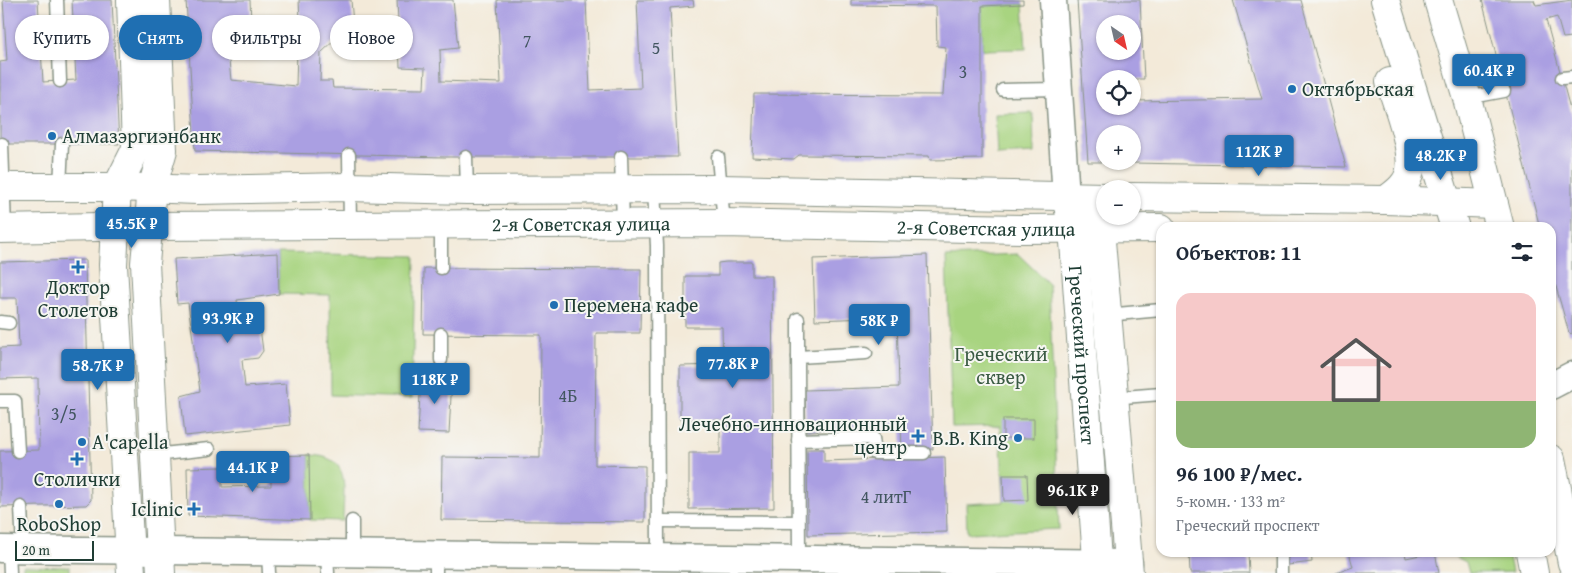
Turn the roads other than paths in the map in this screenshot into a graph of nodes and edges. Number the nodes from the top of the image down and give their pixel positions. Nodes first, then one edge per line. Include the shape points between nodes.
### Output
1 (57, 0) edge
2 (131, 0) edge
3 (156, 0) edge
4 (1053, 0) edge
5 (1374, 0) edge
6 (1385, 0) edge
7 (1438, 0) edge
8 (60, 81) dead end
9 (1059, 89) junction
10 (1003, 90) dead end
11 (1504, 91) dead end
12 (1467, 98) junction
13 (2, 144) dead end
14 (62, 144) dead end
15 (349, 155) dead end
16 (466, 157) dead end
17 (718, 157) dead end
18 (621, 158) dead end
19 (2, 187) edge
20 (60, 187) junction
21 (117, 187) junction
22 (348, 187) junction
23 (152, 188) junction
24 (720, 189) junction
25 (467, 190) junction
26 (621, 190) junction
27 (654, 190) junction
28 (1066, 196) junction
29 (1096, 196) edge
30 (1141, 197) edge
31 (1386, 200) junction
32 (1497, 216) edge
33 (1452, 219) edge
34 (724, 223) junction
35 (350, 224) junction
36 (441, 224) junction
37 (623, 224) junction
38 (656, 225) junction
39 (147, 226) junction
40 (114, 228) junction
41 (1073, 228) junction
42 (1156, 228) edge
43 (2, 229) edge
44 (1100, 229) junction
45 (441, 268) dead end
46 (1156, 310) edge
47 (1106, 314) junction
48 (798, 319) dead end
49 (441, 334) dead end
50 (866, 353) dead end
51 (798, 357) junction
52 (441, 360) dead end
53 (1572, 375) edge
54 (1556, 383) edge
55 (1156, 394) edge
56 (1114, 398) junction
57 (1086, 400) junction
58 (0, 401) edge
59 (798, 440) junction
60 (209, 449) dead end
61 (18, 451) dead end
62 (924, 453) dead end
63 (154, 455) junction
64 (1556, 484) edge
65 (21, 507) dead end
66 (352, 521) dead end
67 (658, 521) junction
68 (798, 522) junction
69 (11, 555) edge
70 (1280, 557) edge
71 (1531, 557) edge
72 (336, 560) edge
73 (130, 562) edge
74 (160, 562) edge
75 (268, 563) edge
76 (670, 563) edge
77 (1572, 563) edge
78 (436, 564) edge
79 (811, 564) edge
80 (600, 565) edge
81 (736, 566) edge
82 (990, 567) edge
83 (1098, 568) edge
84 (1129, 568) edge
85 (1282, 573) edge
86 (1534, 573) edge

1 - 8 lane
2 - 21 main road via 136,149
3 - 23 main road via 163,150
4 - 9 street
5 - 31 main road via 1374,31 1405,132 1411,170 1403,187
6 - 33 main road
7 - 12 main road
9 - 10 lane
9 - 28 street
11 - 12 lane
12 - 32 main road
13 - 19 lane
14 - 20 lane
15 - 22 lane
16 - 25 lane
17 - 24 lane
18 - 26 lane
19 - 20 main road, 2-я Советская улица
19 - 43 lane
20 - 21 main road, 2-я Советская улица
21 - 23 main road, 2-я Советская улица
21 - 40 main road
22 - 23 main road, 2-я Советская улица
22 - 25 main road, 2-я Советская улица
22 - 35 lane
23 - 39 main road
24 - 27 main road, 2-я Советская улица
24 - 28 main road, 2-я Советская улица
24 - 34 lane
25 - 26 main road, 2-я Советская улица
26 - 27 main road, 2-я Советская улица
26 - 37 lane
27 - 38 lane
28 - 29 main road, 2-я Советская улица
28 - 41 main road, Греческий проспект
28 - 44 main road
30 - 31 main road
31 - 33 main road
32 - 33 main road
34 - 38 main road, 2-я Советская улица
34 - 41 main road, 2-я Советская улица
35 - 36 main road, 2-я Советская улица
35 - 39 main road, 2-я Советская улица
36 - 37 main road, 2-я Советская улица
36 - 45 lane
37 - 38 main road, 2-я Советская улица
38 - 67 lane
39 - 40 main road, 2-я Советская улица
39 - 63 main road via 145,262
40 - 43 main road, 2-я Советская улица
40 - 73 main road via 118,375
41 - 44 main road, 2-я Советская улица
41 - 57 main road, Греческий проспект
42 - 44 main road, 2-я Советская улица
44 - 47 main road, Греческий проспект
46 - 47 lane
47 - 56 main road, Греческий проспект
48 - 51 lane
49 - 52 lane
50 - 51 lane
51 - 59 lane
53 - 54 street
55 - 56 lane
56 - 57 lane
56 - 84 main road, Греческий проспект
57 - 83 main road, Греческий проспект
58 - 61 lane via 16,401
59 - 62 lane via 873,438 874,453
59 - 68 lane
60 - 63 lane
63 - 74 main road
64 - 77 main road
65 - 69 lane
66 - 72 lane
67 - 68 lane
67 - 76 lane
68 - 79 lane
69 - 73 street
70 - 85 lane
71 - 86 main road
72 - 75 street
72 - 78 street
73 - 74 street
74 - 75 street
76 - 80 street
76 - 81 street
78 - 80 street
79 - 81 street
79 - 82 street
82 - 83 street
83 - 84 street

